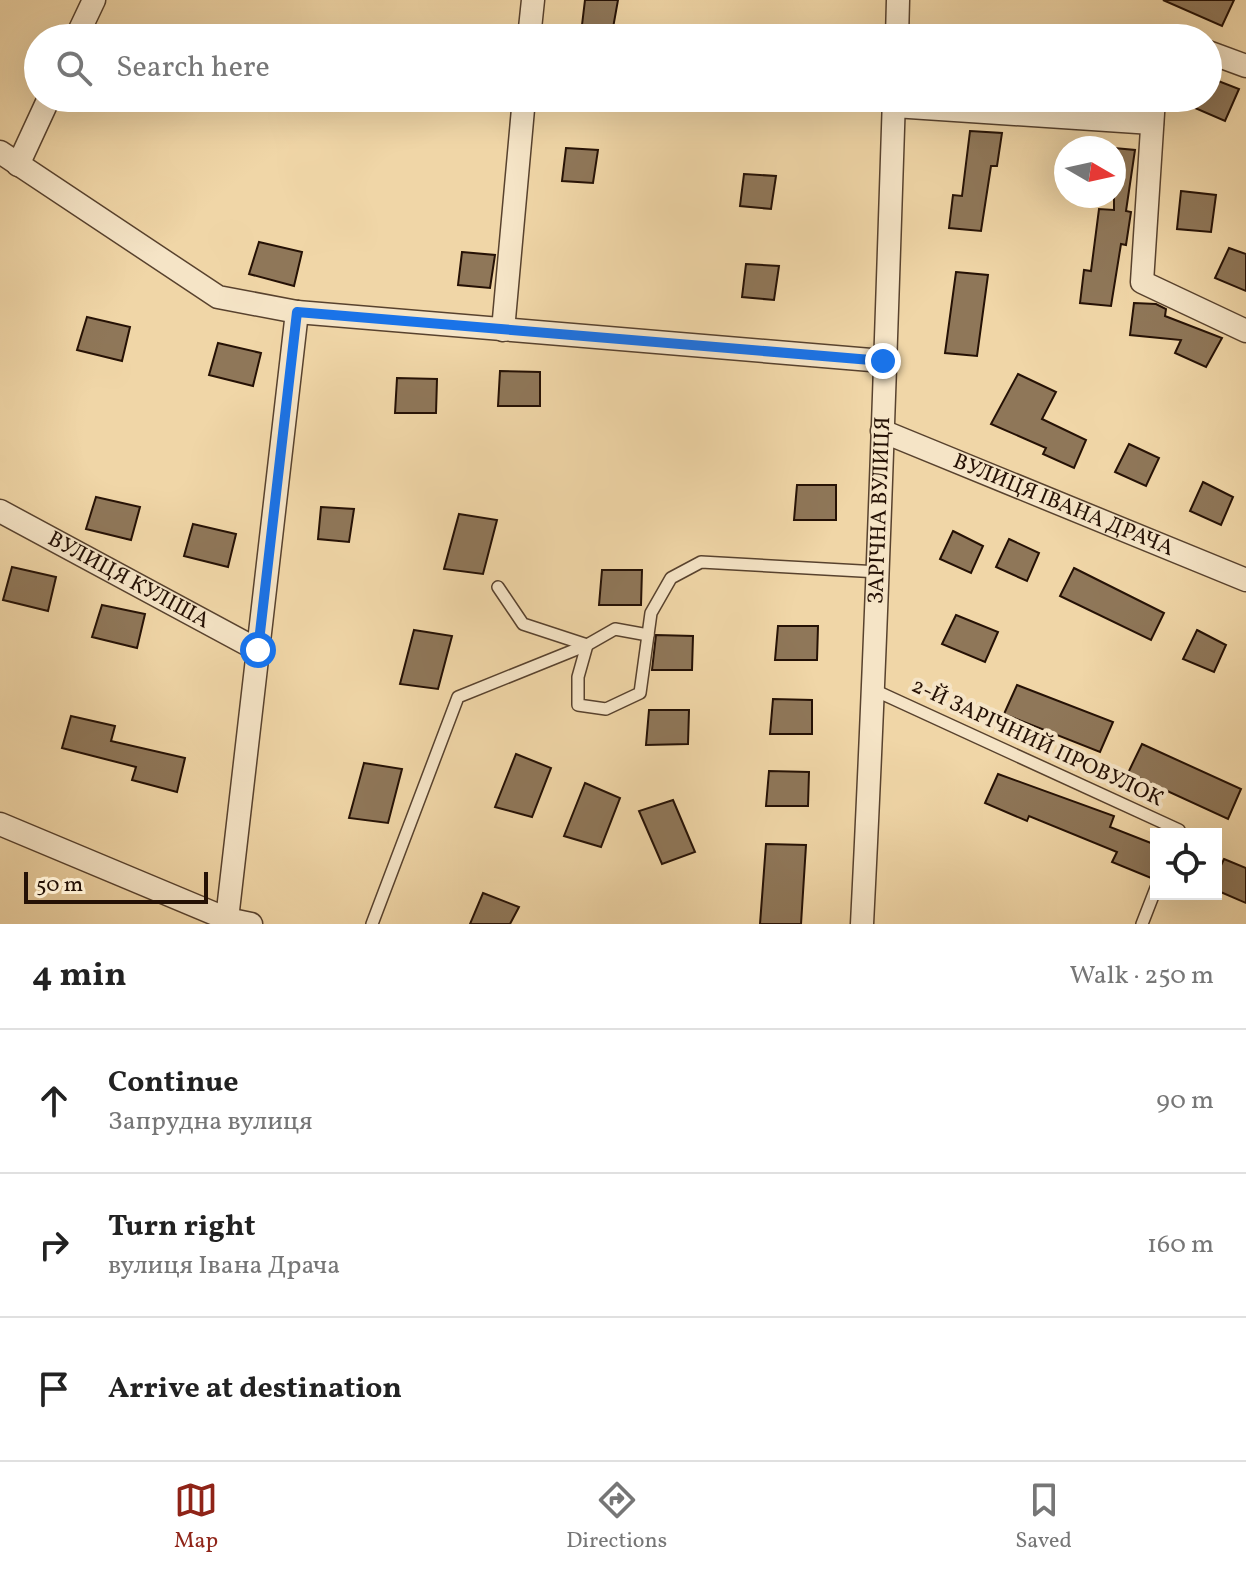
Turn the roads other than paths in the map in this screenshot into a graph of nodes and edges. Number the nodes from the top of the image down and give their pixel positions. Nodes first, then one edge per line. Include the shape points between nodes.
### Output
1 (94, 0) edge
2 (533, 0) edge
3 (898, 0) edge
4 (83, 24) edge
5 (530, 24) edge
6 (897, 24) edge
7 (1222, 57) edge
8 (1246, 66) edge
9 (40, 112) edge
10 (523, 112) edge
11 (894, 112) edge
12 (1017, 112) edge
13 (1153, 112) edge
14 (1152, 123) junction
15 (9, 159) edge
16 (297, 312) junction
17 (503, 330) junction
18 (1246, 331) edge
19 (883, 361) junction
20 (882, 431) junction
21 (0, 511) edge
22 (880, 572) junction
23 (1246, 580) edge
24 (498, 587) dead end
25 (648, 635) junction
26 (587, 645) junction
27 (258, 650) junction
28 (874, 690) junction
29 (0, 824) edge
30 (1175, 828) edge
31 (1151, 900) edge
32 (227, 919) junction
33 (251, 924) edge
34 (372, 924) edge
35 (862, 924) edge
36 (1142, 924) edge

1 - 4 street
2 - 5 street
3 - 6 street
7 - 8 street
9 - 15 street
10 - 17 street
11 - 19 street, ЗАРІЧНА ВУЛИЦЯ
12 - 14 street
13 - 14 street
14 - 18 street via 1142,282
15 - 16 street via 218,297
16 - 17 street
16 - 27 street
17 - 19 street
19 - 20 street, ЗАРІЧНА ВУЛИЦЯ
20 - 22 street, ЗАРІЧНА ВУЛИЦЯ
20 - 23 street, ВУЛИЦЯ ІВАНА ДРАЧА
21 - 27 street, ВУЛИЦЯ КУЛІША
22 - 25 lane via 701,562 671,578 651,613
22 - 28 street, ЗАРІЧНА ВУЛИЦЯ
24 - 26 lane via 523,624
25 - 26 lane via 615,629
25 - 26 lane via 640,693 606,709 578,705 578,677
26 - 34 lane via 458,697
27 - 32 street
28 - 30 lane, 2-Й ЗАРІЧНИЙ ПРОВУЛОК
28 - 35 street, ЗАРІЧНА ВУЛИЦЯ
29 - 32 street
31 - 36 lane
32 - 33 street

